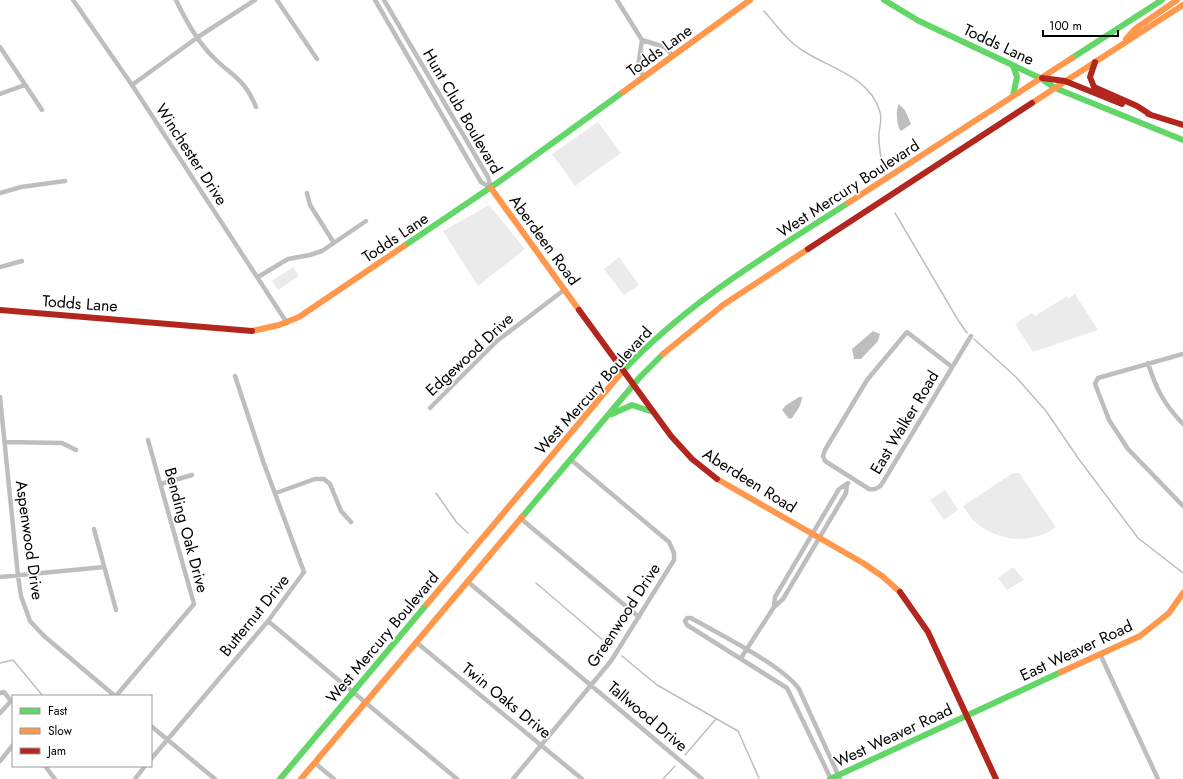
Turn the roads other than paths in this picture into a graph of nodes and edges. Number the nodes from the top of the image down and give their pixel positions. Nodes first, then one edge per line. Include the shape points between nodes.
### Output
1 (73, 0) edge
2 (176, 0) edge
3 (255, 0) edge
4 (277, 0) edge
5 (375, 0) edge
6 (384, 0) edge
7 (617, 0) edge
8 (750, 0) edge
9 (884, 0) edge
10 (1162, 0) edge
11 (1177, 0) edge
12 (1183, 5) edge
13 (198, 37) junction
14 (642, 40) junction
15 (0, 47) edge
16 (1119, 47) junction
17 (674, 56) junction
18 (317, 60) dead end
19 (1095, 62) junction
20 (1013, 66) junction
21 (644, 77) junction
22 (1040, 78) junction
23 (1065, 81) junction
24 (25, 85) junction
25 (132, 85) junction
26 (1055, 88) junction
27 (0, 94) edge
28 (1013, 96) junction
29 (256, 107) dead end
30 (42, 110) dead end
31 (1151, 115) junction
32 (1183, 125) edge
33 (1182, 139) edge
34 (66, 181) dead end
35 (491, 188) junction
36 (0, 193) edge
37 (307, 193) dead end
38 (366, 221) dead end
39 (334, 243) junction
40 (22, 262) dead end
41 (0, 267) edge
42 (258, 278) junction
43 (564, 290) junction
44 (0, 310) edge
45 (287, 323) junction
46 (971, 336) dead end
47 (1183, 354) edge
48 (1148, 363) junction
49 (952, 367) junction
50 (623, 371) junction
51 (235, 376) dead end
52 (634, 385) junction
53 (0, 397) edge
54 (430, 408) dead end
55 (653, 412) junction
56 (606, 418) junction
57 (1183, 424) edge
58 (148, 440) dead end
59 (5, 442) junction
60 (76, 450) dead end
61 (570, 459) junction
62 (192, 475) dead end
63 (851, 478) junction
64 (161, 484) junction
65 (847, 484) junction
66 (276, 493) junction
67 (1183, 506) edge
68 (520, 518) junction
69 (351, 522) dead end
70 (94, 528) dead end
71 (811, 534) junction
72 (820, 538) junction
73 (104, 567) junction
74 (18, 576) junction
75 (0, 577) edge
76 (467, 580) junction
77 (1183, 593) edge
78 (774, 607) junction
79 (116, 610) dead end
80 (639, 617) junction
81 (268, 621) junction
82 (416, 642) junction
83 (746, 650) junction
84 (1100, 654) junction
85 (741, 658) junction
86 (592, 686) junction
87 (0, 693) edge
88 (353, 693) junction
89 (115, 695) edge
90 (117, 695) edge
91 (365, 703) junction
92 (0, 713) edge
93 (967, 715) junction
94 (152, 727) edge
95 (168, 739) junction
96 (542, 745) junction
97 (12, 746) edge
98 (152, 758) edge
99 (0, 761) edge
100 (315, 763) junction
101 (46, 767) edge
102 (144, 767) edge
103 (839, 777) edge
104 (55, 779) edge
105 (134, 779) edge
106 (215, 779) edge
107 (280, 779) edge
108 (301, 779) edge
109 (334, 779) edge
110 (457, 779) edge
111 (513, 779) edge
112 (582, 779) edge
113 (702, 779) edge
114 (830, 779) edge
115 (996, 779) edge
116 (1158, 779) edge

1 - 25 street, Winchester Drive
2 - 13 street
3 - 13 street
4 - 18 street
5 - 35 street, Hunt Club Boulevard via 481,182
6 - 35 street, Hunt Club Boulevard via 488,176
7 - 14 street
8 - 17 main road, Todds Lane
9 - 20 main road, Todds Lane via 919,21
10 - 22 main road, West Mercury Boulevard
11 - 16 main road via 1135,29
12 - 16 main road, West Mercury Boulevard
13 - 25 street
13 - 29 street via 212,56 249,91
14 - 17 street via 665,47
14 - 21 street via 638,67
15 - 24 street
16 - 19 main road, West Mercury Boulevard
17 - 21 main road, Todds Lane
19 - 23 main road, West Mercury Boulevard
19 - 31 main road via 1090,77 1094,87
20 - 22 main road, Todds Lane
20 - 28 main road via 1017,78
21 - 35 main road, Todds Lane
22 - 23 main road
22 - 26 main road
22 - 28 main road, West Mercury Boulevard
23 - 26 main road, West Mercury Boulevard
23 - 31 main road
24 - 27 street
24 - 30 street
25 - 42 street, Winchester Drive
26 - 33 main road
26 - 52 main road, West Mercury Boulevard via 739,293 684,335
28 - 50 main road, West Mercury Boulevard via 712,292 666,328
31 - 32 main road
34 - 36 street via 16,188
35 - 43 main road, Aberdeen Road
35 - 45 main road, Todds Lane via 306,313
37 - 39 street via 310,205
38 - 39 street
39 - 42 street via 316,254 288,259
40 - 41 street
42 - 45 street, Winchester Drive
43 - 50 main road, Aberdeen Road
43 - 54 street, Edgewood Drive via 497,341
44 - 45 main road, Todds Lane via 249,331
46 - 49 street, East Walker Road
47 - 48 street
48 - 57 street via 1156,388
48 - 67 street via 1098,378 1095,384 1109,420 1120,438
49 - 63 street, East Walker Road via 882,484 877,489 871,489
49 - 63 street via 907,332 868,380 824,452 826,463
50 - 52 main road, Aberdeen Road
50 - 88 main road, West Mercury Boulevard
51 - 66 street, Butternut Drive
52 - 55 main road, Aberdeen Road
52 - 56 main road, West Mercury Boulevard
53 - 59 street, Aspenwood Drive
55 - 56 main road via 632,404
55 - 71 main road, Aberdeen Road via 679,446 703,469
56 - 61 main road, West Mercury Boulevard
58 - 64 street, Bending Oak Drive
59 - 60 street via 62,443
59 - 74 street, Aspenwood Drive
61 - 68 main road, West Mercury Boulevard
61 - 80 street, Greenwood Drive via 666,540 673,549 672,564
62 - 64 street
63 - 65 street, East Walker Road
64 - 90 street, Bending Oak Drive via 194,604
65 - 71 street, East Walker Road via 839,489
65 - 72 street, East Walker Road via 846,493
66 - 69 street via 314,479 324,479 330,484 341,511
66 - 81 street, Butternut Drive via 304,572
68 - 76 main road, West Mercury Boulevard
68 - 80 street
70 - 73 street
71 - 72 main road, Aberdeen Road
71 - 78 street, East Walker Road via 775,597
72 - 78 street, East Walker Road via 783,599
72 - 93 main road, Aberdeen Road via 876,572 909,603 928,632
73 - 74 street
73 - 79 street
74 - 75 street
74 - 89 street, Aspenwood Drive via 21,596 30,621 44,636
76 - 82 main road, West Mercury Boulevard
76 - 86 street, Tallwood Drive
77 - 84 main road, East Weaver Road via 1169,613 1140,636
78 - 83 street
80 - 86 street, Greenwood Drive
81 - 88 street
81 - 95 street, Butternut Drive
82 - 91 main road, West Mercury Boulevard
82 - 96 street, Twin Oaks Drive
83 - 85 street
83 - 85 street via 691,618 686,620 686,625
83 - 103 street via 794,682
84 - 93 main road, East Weaver Road
84 - 116 street
85 - 114 street via 788,688
86 - 96 street, Greenwood Drive
86 - 113 street, Tallwood Drive
87 - 92 street via 4,692 11,701
88 - 91 street
88 - 107 main road, West Mercury Boulevard
91 - 100 main road, West Mercury Boulevard
91 - 110 street
93 - 103 main road, West Weaver Road
93 - 115 main road, Aberdeen Road
94 - 95 street
95 - 98 street, Butternut Drive
95 - 106 street
96 - 111 street, Greenwood Drive
96 - 112 street, Twin Oaks Drive
97 - 99 street
100 - 108 main road, West Mercury Boulevard
100 - 109 street
101 - 104 street
102 - 105 street
103 - 114 main road, West Weaver Road

